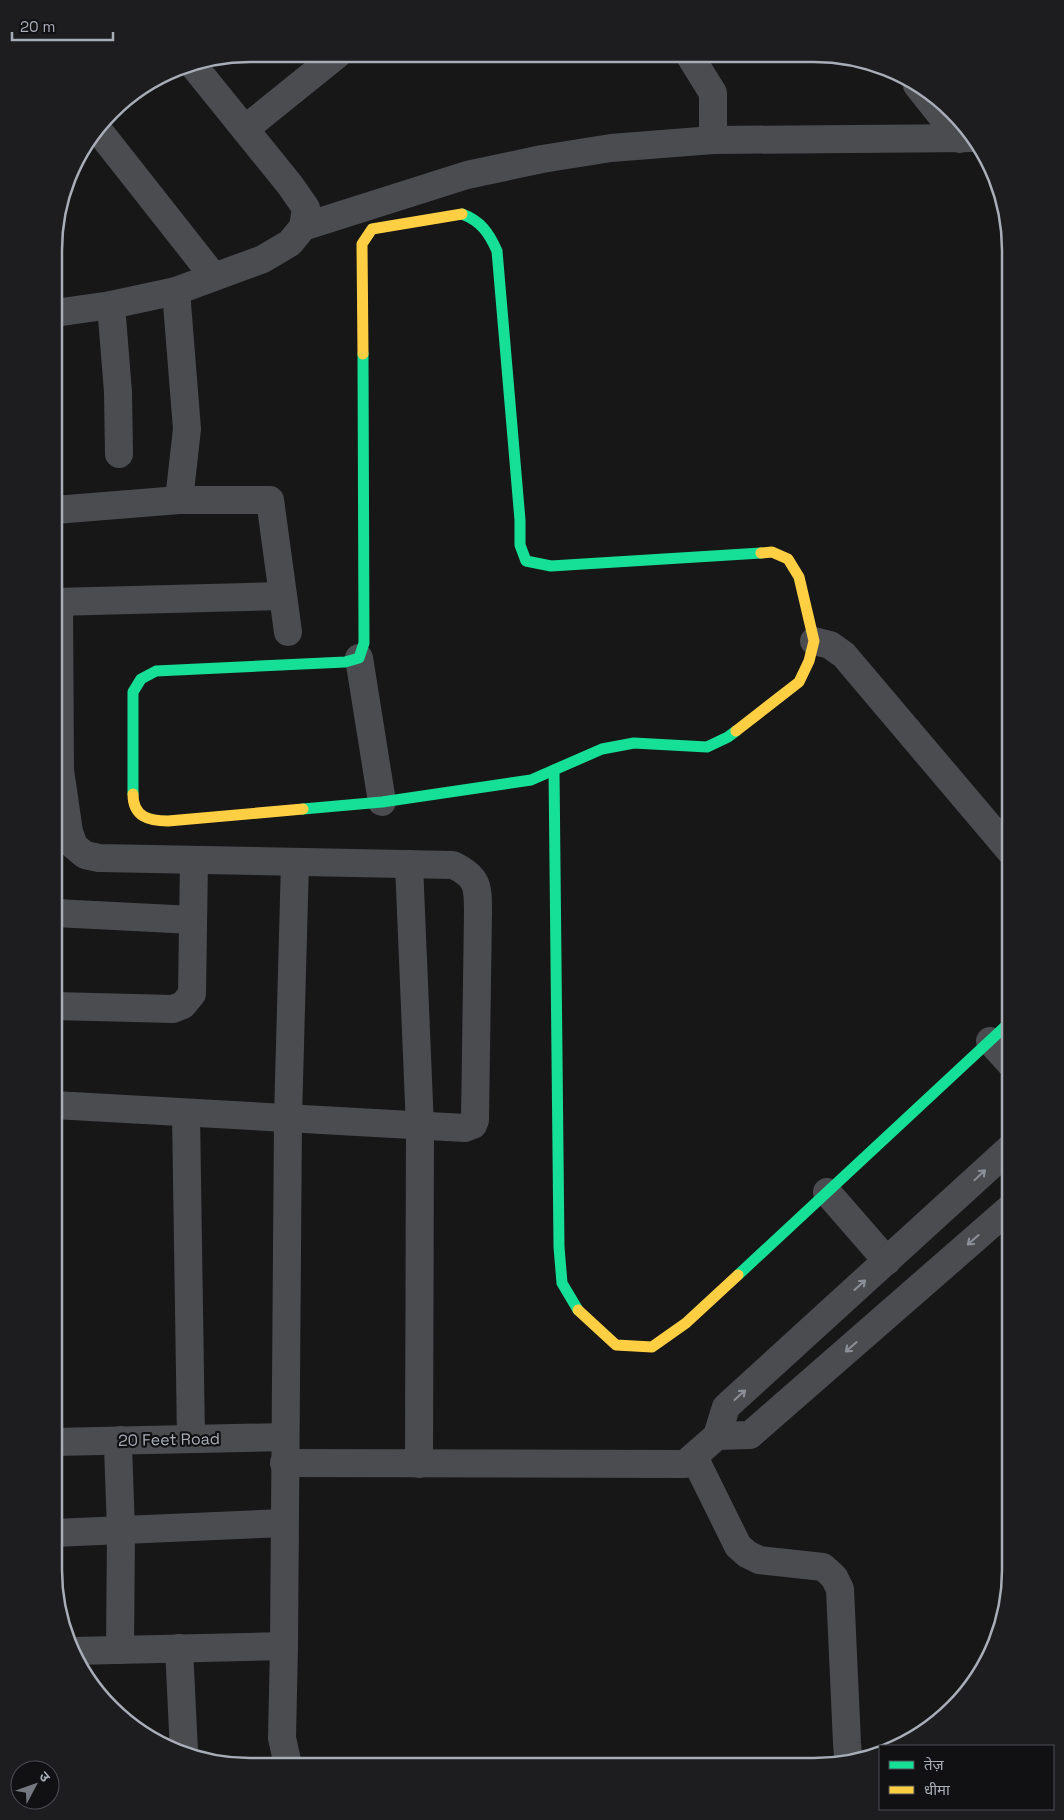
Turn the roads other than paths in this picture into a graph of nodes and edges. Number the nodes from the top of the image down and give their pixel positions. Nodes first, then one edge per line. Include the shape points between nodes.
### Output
1 (328, 62) edge
2 (694, 62) edge
3 (197, 70) edge
4 (245, 129) junction
5 (102, 135) edge
6 (965, 139) edge
7 (713, 140) junction
8 (303, 227) junction
9 (214, 277) junction
10 (176, 290) junction
11 (110, 305) junction
12 (62, 312) edge
13 (120, 454) dead end
14 (179, 500) junction
15 (62, 509) edge
16 (282, 596) junction
17 (62, 602) edge
18 (288, 632) dead end
19 (814, 641) junction
20 (359, 658) junction
21 (554, 770) junction
22 (62, 795) edge
23 (382, 802) junction
24 (1002, 842) edge
25 (194, 860) junction
26 (294, 862) junction
27 (409, 864) junction
28 (62, 913) edge
29 (193, 920) junction
30 (62, 1006) edge
31 (1002, 1030) edge
32 (990, 1041) junction
33 (1002, 1055) edge
34 (62, 1105) edge
35 (186, 1112) junction
36 (288, 1118) junction
37 (420, 1127) junction
38 (1002, 1155) edge
39 (827, 1192) junction
40 (1002, 1215) edge
41 (886, 1261) junction
42 (717, 1436) junction
43 (191, 1439) junction
44 (120, 1440) junction
45 (62, 1442) edge
46 (284, 1450) junction
47 (694, 1457) junction
48 (419, 1464) junction
49 (284, 1523) junction
50 (121, 1530) junction
51 (62, 1533) edge
52 (284, 1646) junction
53 (180, 1648) junction
54 (120, 1650) junction
55 (81, 1651) edge
56 (184, 1745) edge
57 (848, 1754) edge
58 (286, 1758) edge

1 - 4 street
2 - 7 street via 713,93
3 - 4 street
4 - 8 street via 306,208
5 - 9 street
6 - 7 street
7 - 8 street via 611,148 542,158 467,175
8 - 9 street via 290,243 263,258
9 - 10 street
10 - 11 street
10 - 14 street via 187,429
11 - 12 street
11 - 13 street
14 - 15 street
14 - 16 street via 270,500
16 - 17 street
16 - 18 street
19 - 20 street via 799,577 788,559 772,552 551,566 526,561 520,545 497,251 476,218 462,214 372,228 362,244 364,643
19 - 21 street via 809,661 798,682 728,737 707,747 634,743 602,749
19 - 24 street via 830,645 844,655
20 - 23 street
20 - 23 street via 345,662 156,671 141,679 133,692 133,802 139,815 151,821 168,822
21 - 23 street via 531,780
21 - 39 street via 559,1247 562,1283 579,1312 616,1344 652,1347 686,1323
22 - 25 street via 68,832 74,846 85,855
25 - 26 street
25 - 29 street
26 - 27 street
26 - 36 street
27 - 37 street
27 - 37 street via 453,865 465,871 478,887 475,1120 465,1128
28 - 29 street
29 - 30 street via 192,994 183,1005 173,1009
31 - 32 street
32 - 33 street
32 - 39 street
34 - 35 street
35 - 36 street
35 - 43 street
36 - 37 street
36 - 46 street
37 - 48 street
41 -> 38 street
39 - 41 street
40 -> 42 street via 750,1435
42 -> 41 street via 726,1407
42 - 47 street
43 - 44 street, 20 Feet Road
43 - 46 street, 20 Feet Road
44 - 45 street, 20 Feet Road
44 - 50 street
46 - 48 street, 20 Feet Road
46 - 49 street
47 - 48 street, 20 Feet Road via 685,1464
47 - 57 street via 729,1530 747,1554 759,1560 823,1567 834,1576 840,1589
49 - 50 street
49 - 52 street
50 - 51 street
50 - 54 street
52 - 53 street
52 - 58 street via 282,1738
53 - 54 street
53 - 56 street
54 - 55 street

